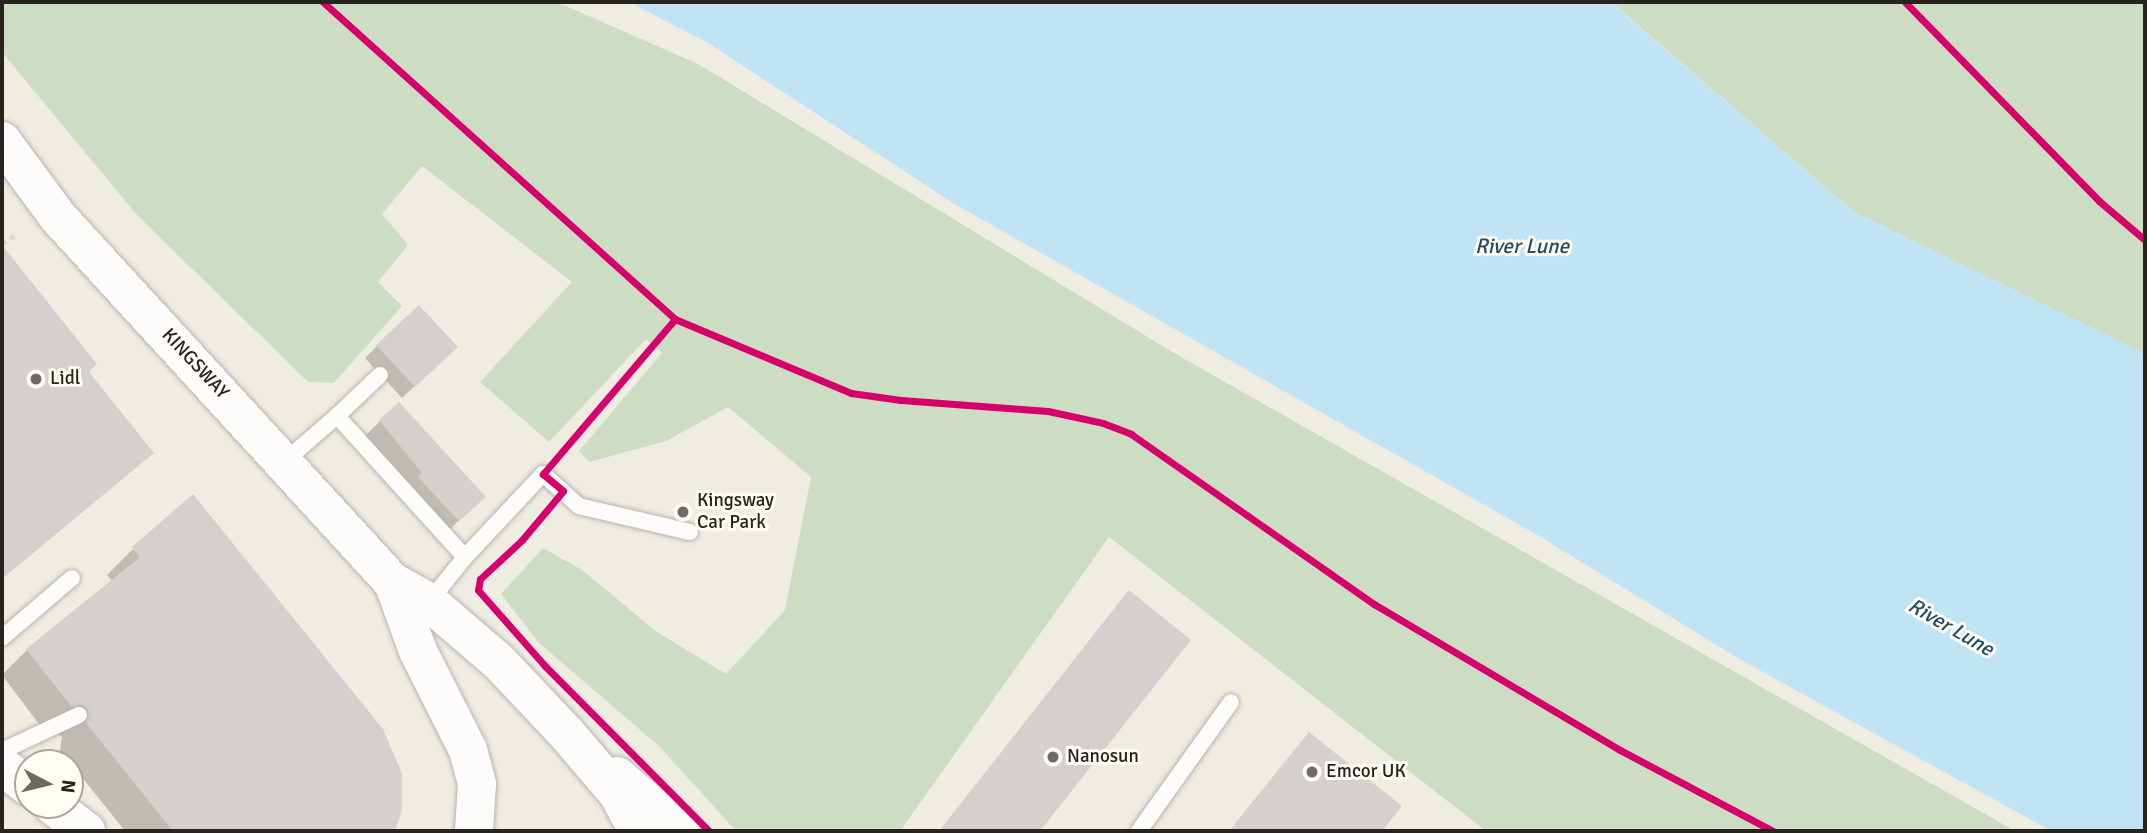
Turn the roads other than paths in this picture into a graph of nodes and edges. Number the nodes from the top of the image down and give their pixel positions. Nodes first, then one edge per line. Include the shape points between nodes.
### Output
1 (2, 141) edge
2 (380, 375) dead end
3 (337, 416) junction
4 (285, 461) junction
5 (690, 532) dead end
6 (465, 557) junction
7 (72, 578) dead end
8 (393, 582) junction
9 (429, 602) junction
10 (2, 638) edge
11 (1231, 702) dead end
12 (79, 715) dead end
13 (567, 734) junction
14 (3, 751) edge
15 (14, 766) edge
16 (70, 819) edge
17 (86, 831) edge
18 (474, 831) edge
19 (638, 831) edge
20 (681, 831) edge
21 (1139, 831) edge

1 - 4 main road, KINGSWAY via 58,217
2 - 3 lane
3 - 4 lane
3 - 6 lane
4 - 8 main road, KINGSWAY
5 - 6 lane via 579,506 543,474
6 - 9 lane
7 - 10 lane
8 - 9 main road
8 - 18 main road via 418,651 468,750 477,784
9 - 13 main road via 499,662
11 - 21 lane
12 - 14 lane
13 - 19 main road via 618,794
13 - 20 main road
14 - 15 main road
16 - 17 main road

